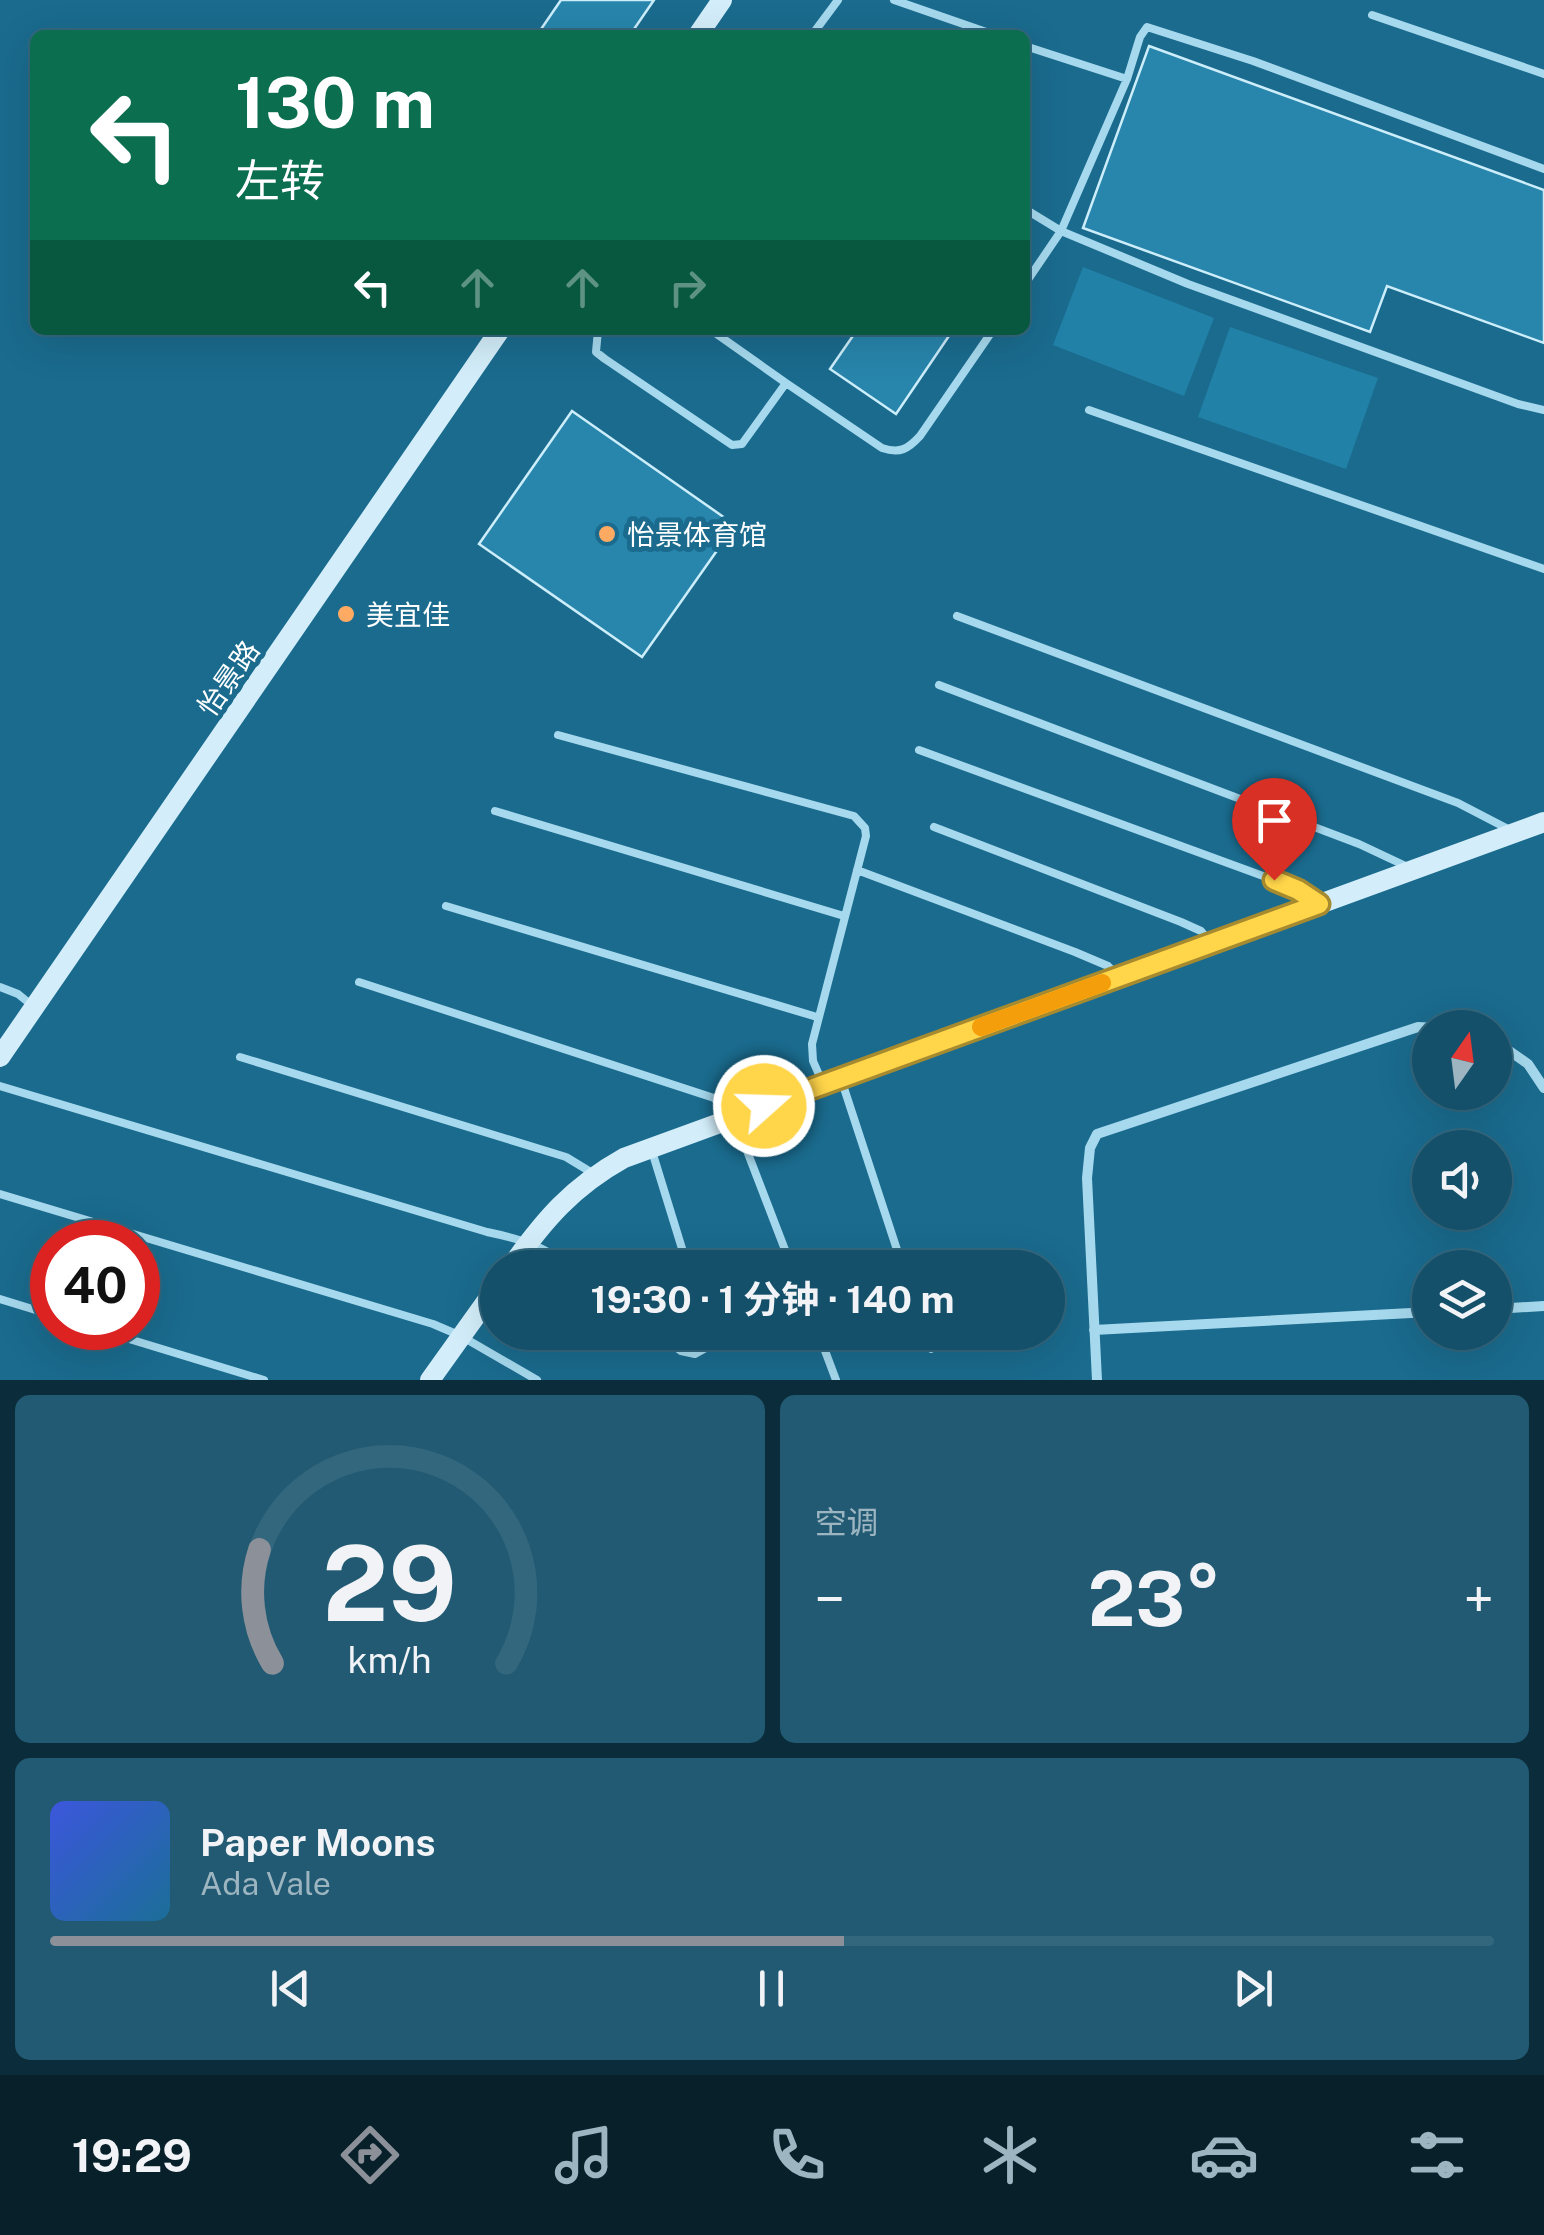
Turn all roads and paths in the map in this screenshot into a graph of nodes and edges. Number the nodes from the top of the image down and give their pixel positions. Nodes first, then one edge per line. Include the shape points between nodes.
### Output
1 (722, 0) edge
2 (838, 0) edge
3 (894, 0) edge
4 (1372, 15) dead end
5 (701, 30) edge
6 (816, 30) edge
7 (981, 30) edge
8 (1030, 48) edge
9 (1544, 74) edge
10 (1127, 79) junction
11 (1544, 168) edge
12 (1030, 212) edge
13 (1061, 232) junction
14 (1030, 277) edge
15 (497, 335) edge
16 (598, 335) edge
17 (718, 335) edge
18 (990, 335) edge
19 (786, 383) junction
20 (1090, 410) dead end
21 (1544, 410) edge
22 (1544, 569) edge
23 (957, 616) dead end
24 (939, 685) dead end
25 (558, 734) dead end
26 (919, 750) dead end
27 (496, 811) dead end
28 (1544, 823) edge
29 (934, 827) dead end
30 (1517, 834) junction
31 (857, 870) junction
32 (1415, 870) junction
33 (1319, 904) junction
34 (446, 906) dead end
35 (844, 916) junction
36 (1211, 943) junction
37 (1119, 976) junction
38 (359, 982) dead end
39 (0, 987) edge
40 (34, 1008) junction
41 (817, 1017) junction
42 (1412, 1029) edge
43 (1512, 1053) edge
44 (0, 1057) edge
45 (240, 1057) dead end
46 (832, 1081) junction
47 (0, 1086) edge
48 (1544, 1088) edge
49 (734, 1117) junction
50 (651, 1148) junction
51 (594, 1174) junction
52 (0, 1194) edge
53 (529, 1241) junction
54 (523, 1250) edge
55 (549, 1250) edge
56 (682, 1250) edge
57 (785, 1250) edge
58 (897, 1250) edge
59 (0, 1299) edge
60 (1544, 1306) edge
61 (1512, 1307) edge
62 (30, 1308) edge
63 (480, 1310) edge
64 (1412, 1313) edge
65 (1094, 1330) junction
66 (461, 1336) junction
67 (160, 1348) edge
68 (825, 1350) edge
69 (264, 1380) edge
70 (430, 1380) edge
71 (536, 1380) edge
72 (836, 1380) edge
73 (1097, 1380) edge

1 - 5 street
2 - 6 lane
3 - 7 lane
4 - 9 lane
8 - 10 lane
10 - 11 lane via 1142,33 1155,27
10 - 13 lane
12 - 13 lane
13 - 14 lane
13 - 21 lane
15 - 40 street, 怡景路
16 - 19 lane via 596,352 732,444 742,444
17 - 19 lane
18 - 19 lane via 920,436 900,452 882,448
20 - 22 lane
23 - 30 lane via 1458,803
24 - 32 lane
25 - 31 lane via 854,816 866,836
26 - 33 lane via 1274,880
27 - 35 lane
28 - 30 street
29 - 36 lane via 1180,922
30 - 32 street
31 - 35 lane
31 - 37 lane via 1092,959
32 - 33 street
33 - 36 street
34 - 41 lane
35 - 41 lane
36 - 37 street
37 - 46 street
38 - 49 lane via 693,1088
39 - 40 lane
40 - 44 street, 怡景路
41 - 46 lane via 813,1061
42 - 65 street via 1097,1134 1087,1178
43 - 48 street
45 - 51 lane via 566,1158
46 - 49 street
46 - 58 lane
47 - 53 lane
49 - 50 street
49 - 57 lane
50 - 51 street
50 - 56 lane
51 - 53 street
52 - 66 lane
53 - 54 street
53 - 55 lane
59 - 62 lane
60 - 61 street
63 - 66 street
64 - 65 street
65 - 73 street
66 - 70 street
66 - 71 lane
67 - 69 lane
68 - 72 lane

